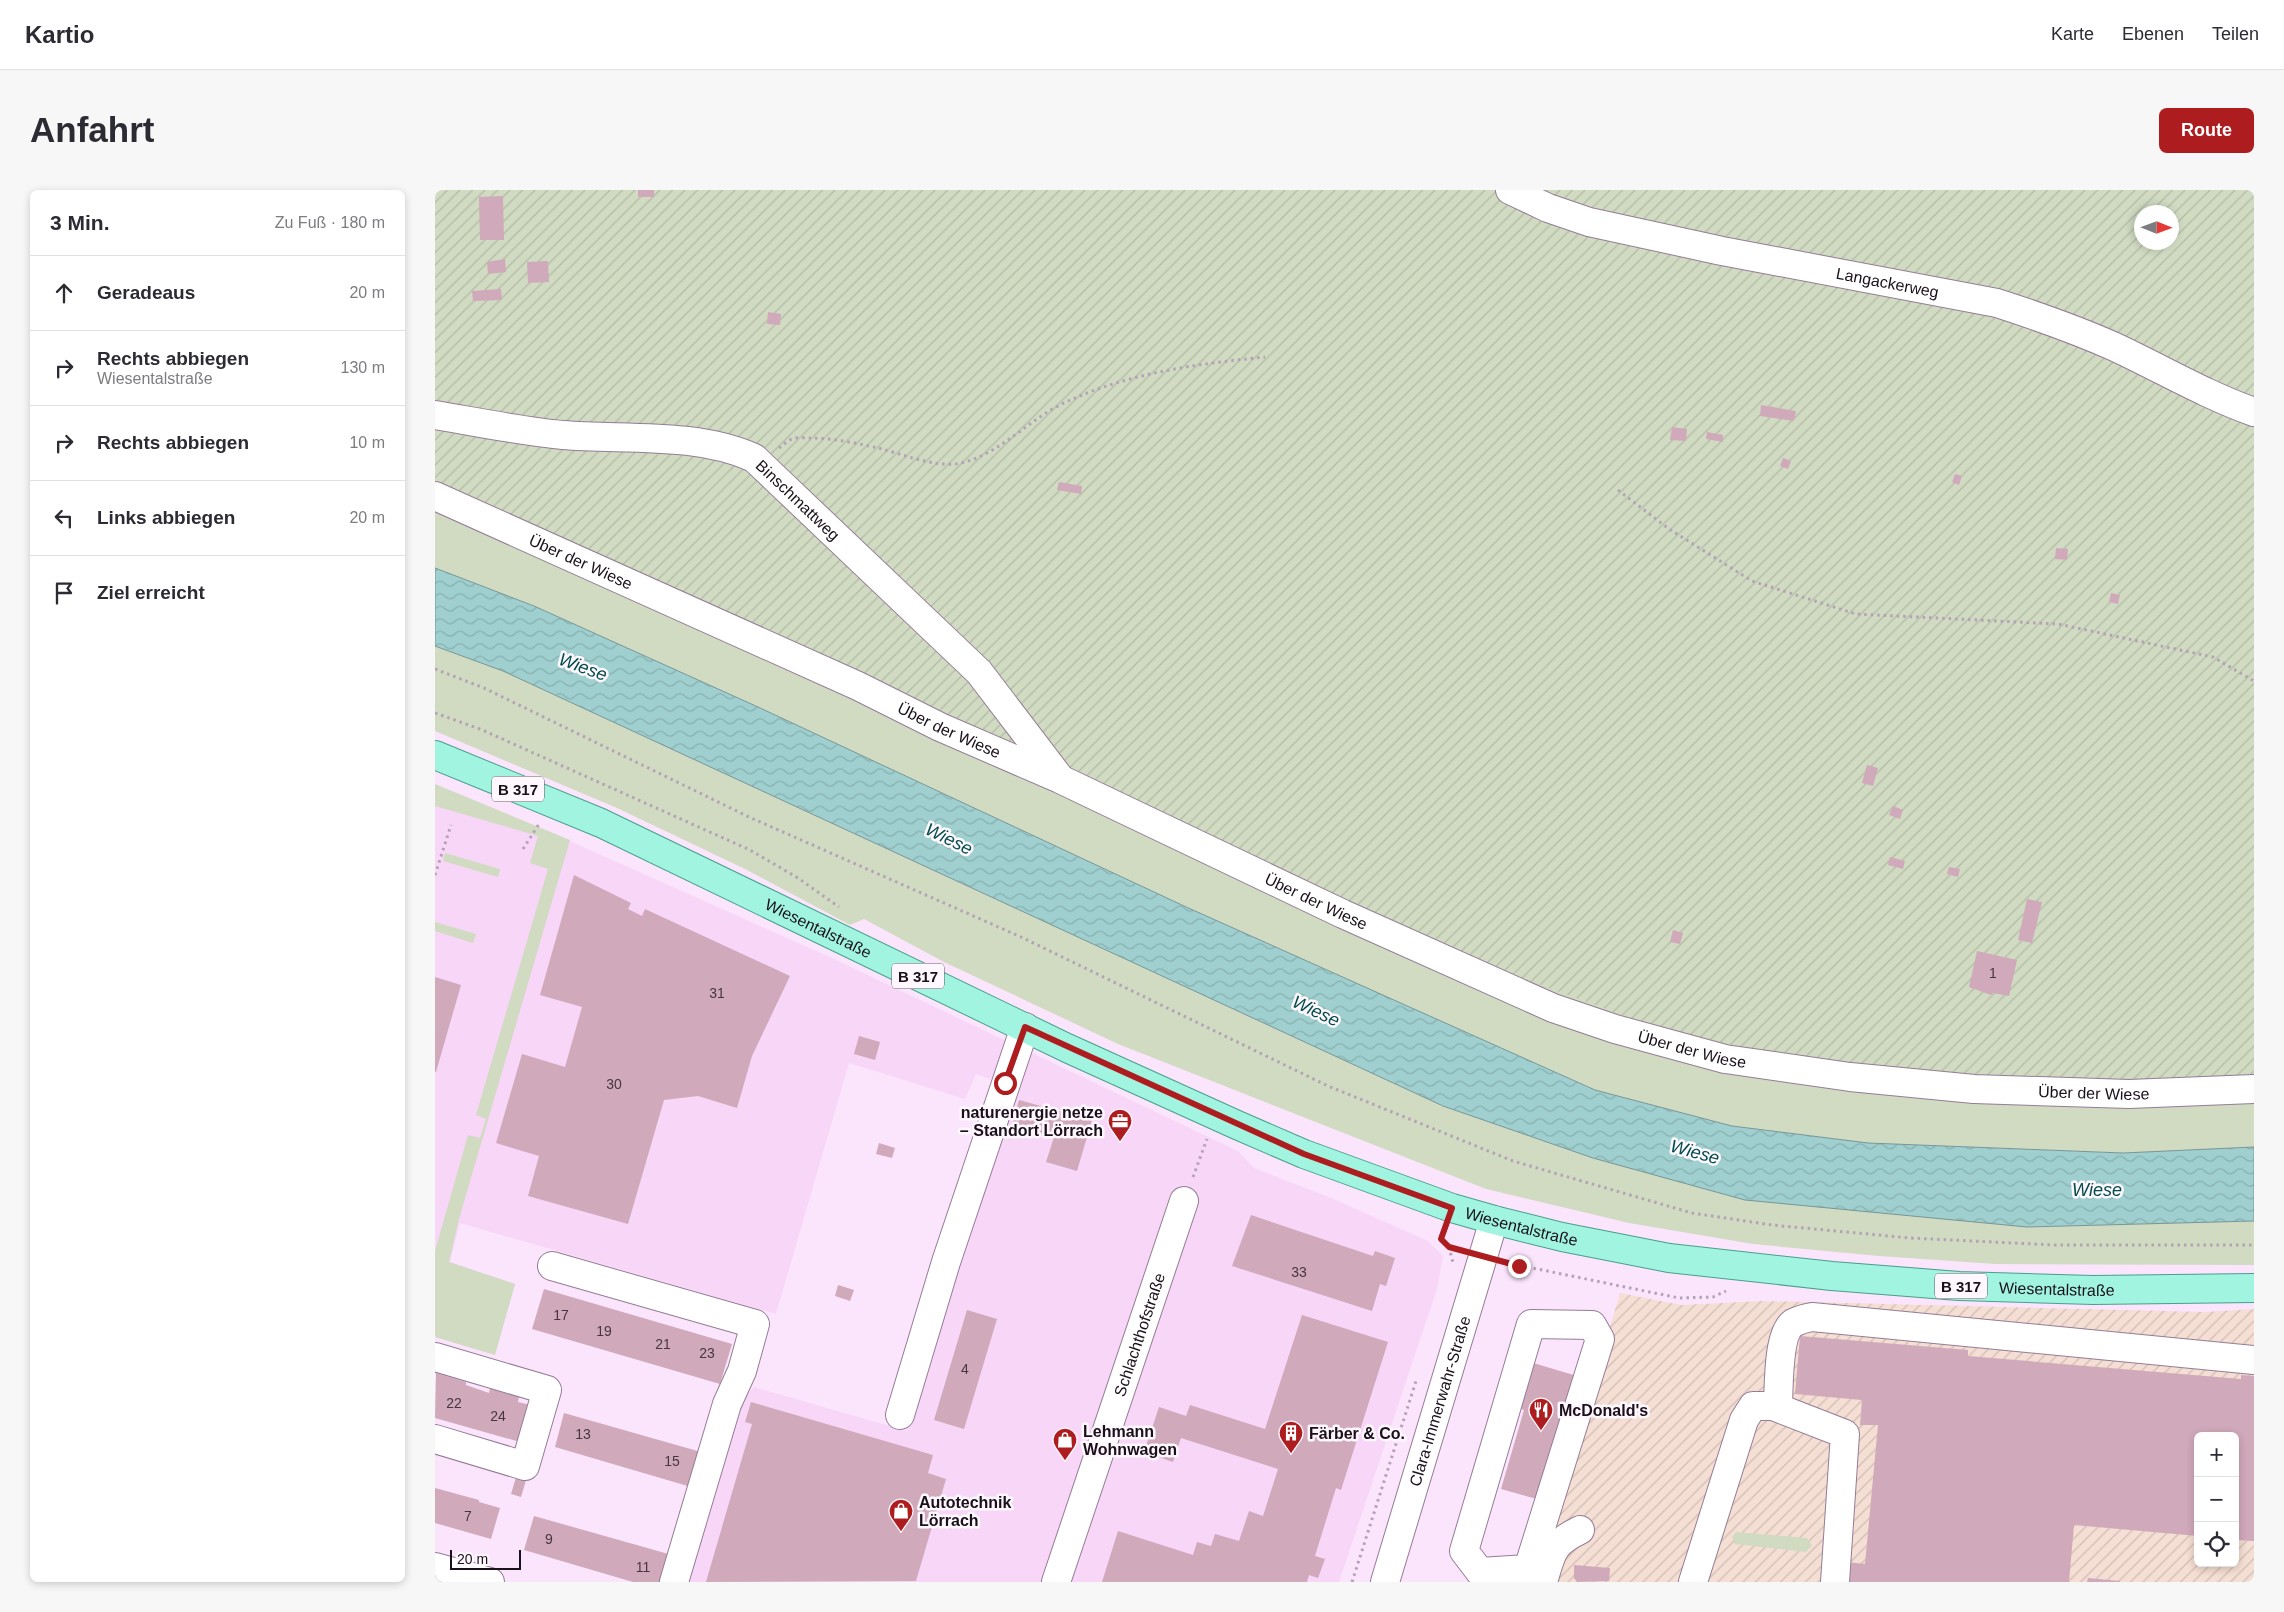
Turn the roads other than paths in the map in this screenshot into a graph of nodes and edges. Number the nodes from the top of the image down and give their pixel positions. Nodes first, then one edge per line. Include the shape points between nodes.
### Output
1 (1510, 190) edge
2 (2254, 412) edge
3 (435, 415) edge
4 (435, 496) edge
5 (435, 755) edge
6 (1060, 779) junction
7 (1025, 1027) junction
8 (2254, 1089) edge
9 (1184, 1201) road end
10 (1494, 1220) junction
11 (552, 1266) dead end
12 (2254, 1288) edge
13 (435, 1357) edge
14 (2254, 1360) edge
15 (1773, 1406) junction
16 (900, 1415) dead end
17 (435, 1439) edge
18 (435, 1567) edge
19 (1479, 1577) edge
20 (489, 1582) edge
21 (675, 1582) edge
22 (1056, 1582) edge
23 (1385, 1582) edge
24 (1543, 1582) edge
25 (1559, 1582) edge
26 (1693, 1582) edge
27 (1835, 1582) edge

1 - 2 street, Langackerweg via 1589,222 1721,251 1997,303 2114,347 2224,401
3 - 6 street, Binschmattweg via 562,434 679,440 736,450 753,458 979,672
4 - 6 street, Über der Wiese
5 - 7 main road, Wiesentalstraße / B 317 via 601,823
6 - 8 street, Über der Wiese via 1343,914 1553,1008 1615,1029 1725,1059 1850,1077 1973,1089 2129,1094
7 - 10 main road, Wiesentalstraße / B 317 via 1304,1154
7 - 16 street via 949,1253
9 - 22 street, Schlachthofstraße
10 - 12 main road, Wiesentalstraße / B 317 via 1669,1258 1832,1276 1959,1286
10 - 23 street, Clara-Immerwahr-Straße
11 - 21 street via 755,1324 742,1371 727,1404
13 - 17 street via 547,1390 525,1466
14 - 15 street via 1812,1317 1793,1324 1787,1330 1778,1402
15 - 26 street via 1753,1406 1744,1420
15 - 27 street via 1845,1434
18 - 20 street
19 - 19 street via 1529,1569 1600,1339 1592,1325 1531,1324 1464,1550
24 - 25 street via 1553,1550 1562,1538 1580,1530 1562,1554

